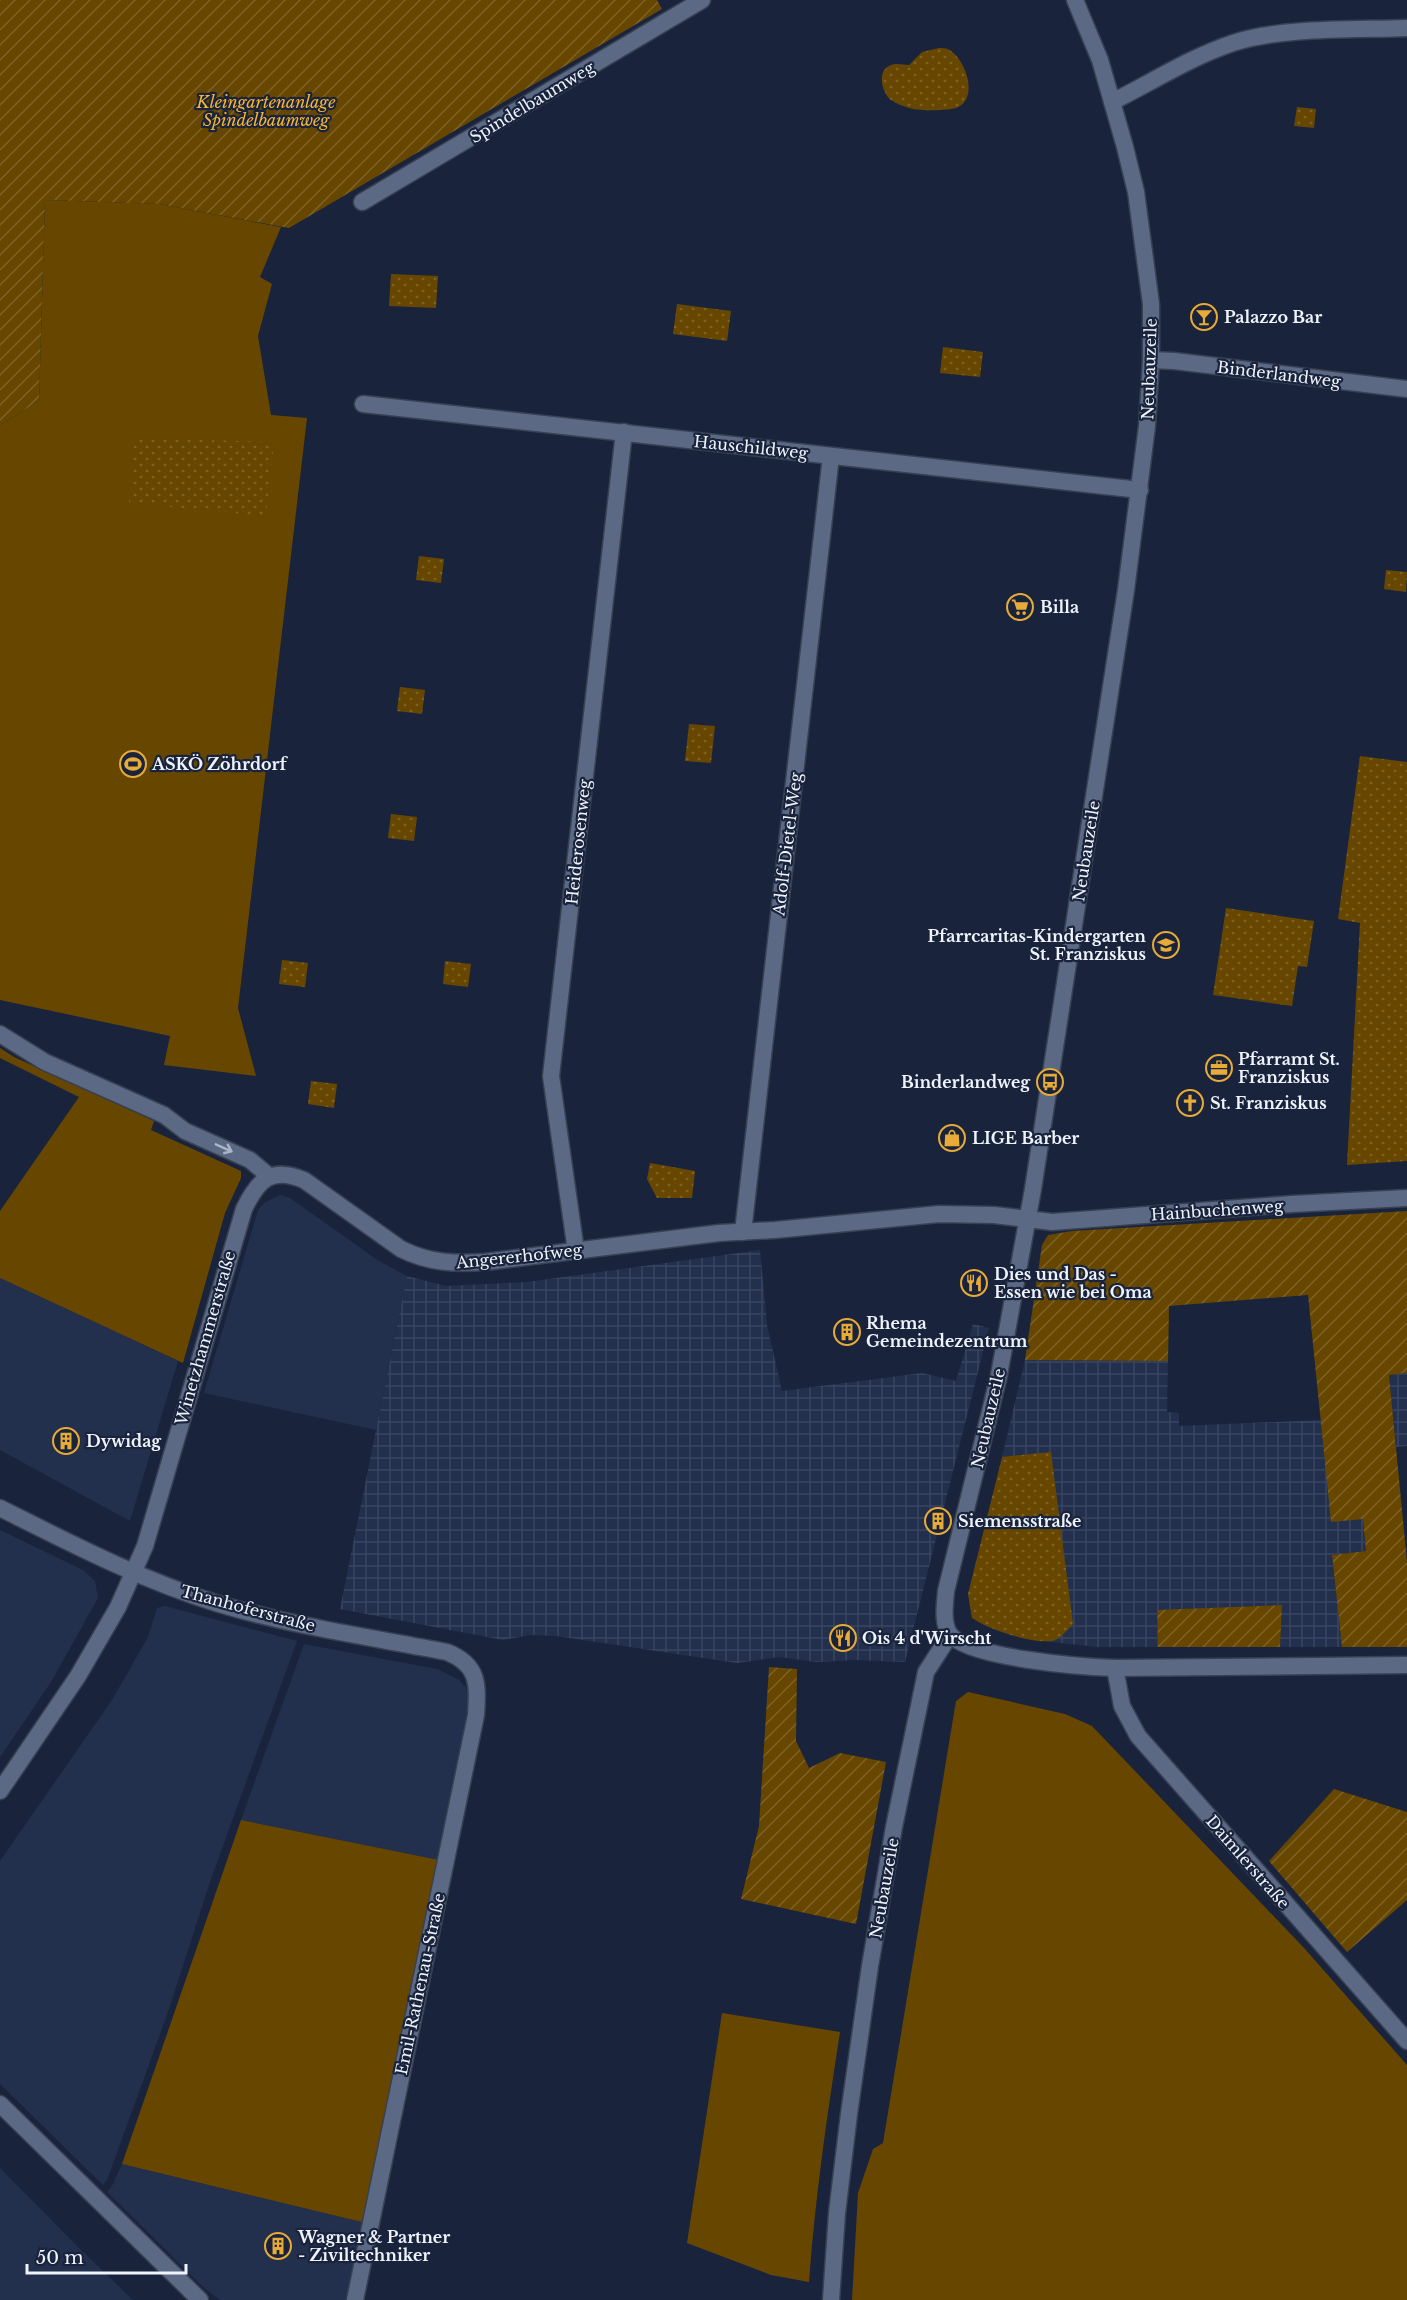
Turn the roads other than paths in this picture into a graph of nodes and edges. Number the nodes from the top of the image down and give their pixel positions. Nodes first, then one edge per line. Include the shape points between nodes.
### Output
1 (702, 0) edge
2 (1075, 0) edge
3 (1407, 28) edge
4 (1112, 102) junction
5 (362, 202) dead end
6 (1151, 360) junction
7 (1407, 389) edge
8 (363, 404) dead end
9 (624, 432) junction
10 (831, 456) junction
11 (1140, 490) junction
12 (0, 1035) edge
13 (269, 1176) junction
14 (1407, 1198) edge
15 (1027, 1219) junction
16 (742, 1232) junction
17 (576, 1251) junction
18 (0, 1508) edge
19 (134, 1571) junction
20 (950, 1635) junction
21 (1407, 1665) edge
22 (1115, 1668) junction
23 (471, 1669) joint
24 (0, 1791) edge
25 (1407, 2041) edge
26 (0, 2104) edge
27 (200, 2300) edge
28 (355, 2300) edge
29 (831, 2300) edge

1 - 5 street, Spindelbaumweg
2 - 4 street, Neubauzeile via 1100,60
3 - 4 street via 1264,35 1234,42
4 - 6 street, Neubauzeile via 1136,192 1151,304
6 - 7 street, Binderlandweg
6 - 11 street, Neubauzeile
8 - 9 street, Hauschildweg
9 - 10 street, Hauschildweg
9 - 17 street, Heiderosenweg via 551,1076
10 - 11 street, Hauschildweg
10 - 16 street, Adolf-Dietel-Weg
11 - 15 street, Neubauzeile
12 -> 13 street via 45,1062 164,1115 185,1131 250,1160
13 - 17 street, Angererhofweg via 280,1173 304,1180 417,1257 439,1262 485,1262
13 - 19 street, Winetzhammerstraße via 244,1209
14 - 15 street, Hainbuchenweg via 1052,1222
15 - 16 street, Angererhofweg via 939,1214
15 - 20 street, Neubauzeile via 999,1375 946,1591 944,1613
16 - 17 street, Angererhofweg
18 - 19 street, Thanhoferstraße
19 - 23 street, Thanhoferstraße via 206,1599 265,1616 447,1652
19 - 24 street, Winetzhammerstraße via 78,1676
20 - 22 street via 963,1645 985,1651 1073,1666
20 - 29 street, Neubauzeile via 926,1672 892,1838 849,2114
21 - 22 street
22 - 25 street, Daimlerstraße via 1122,1706 1138,1736
23 - 28 street, Emil-Rathenau-Straße via 477,1680 476,1715
26 - 27 street

